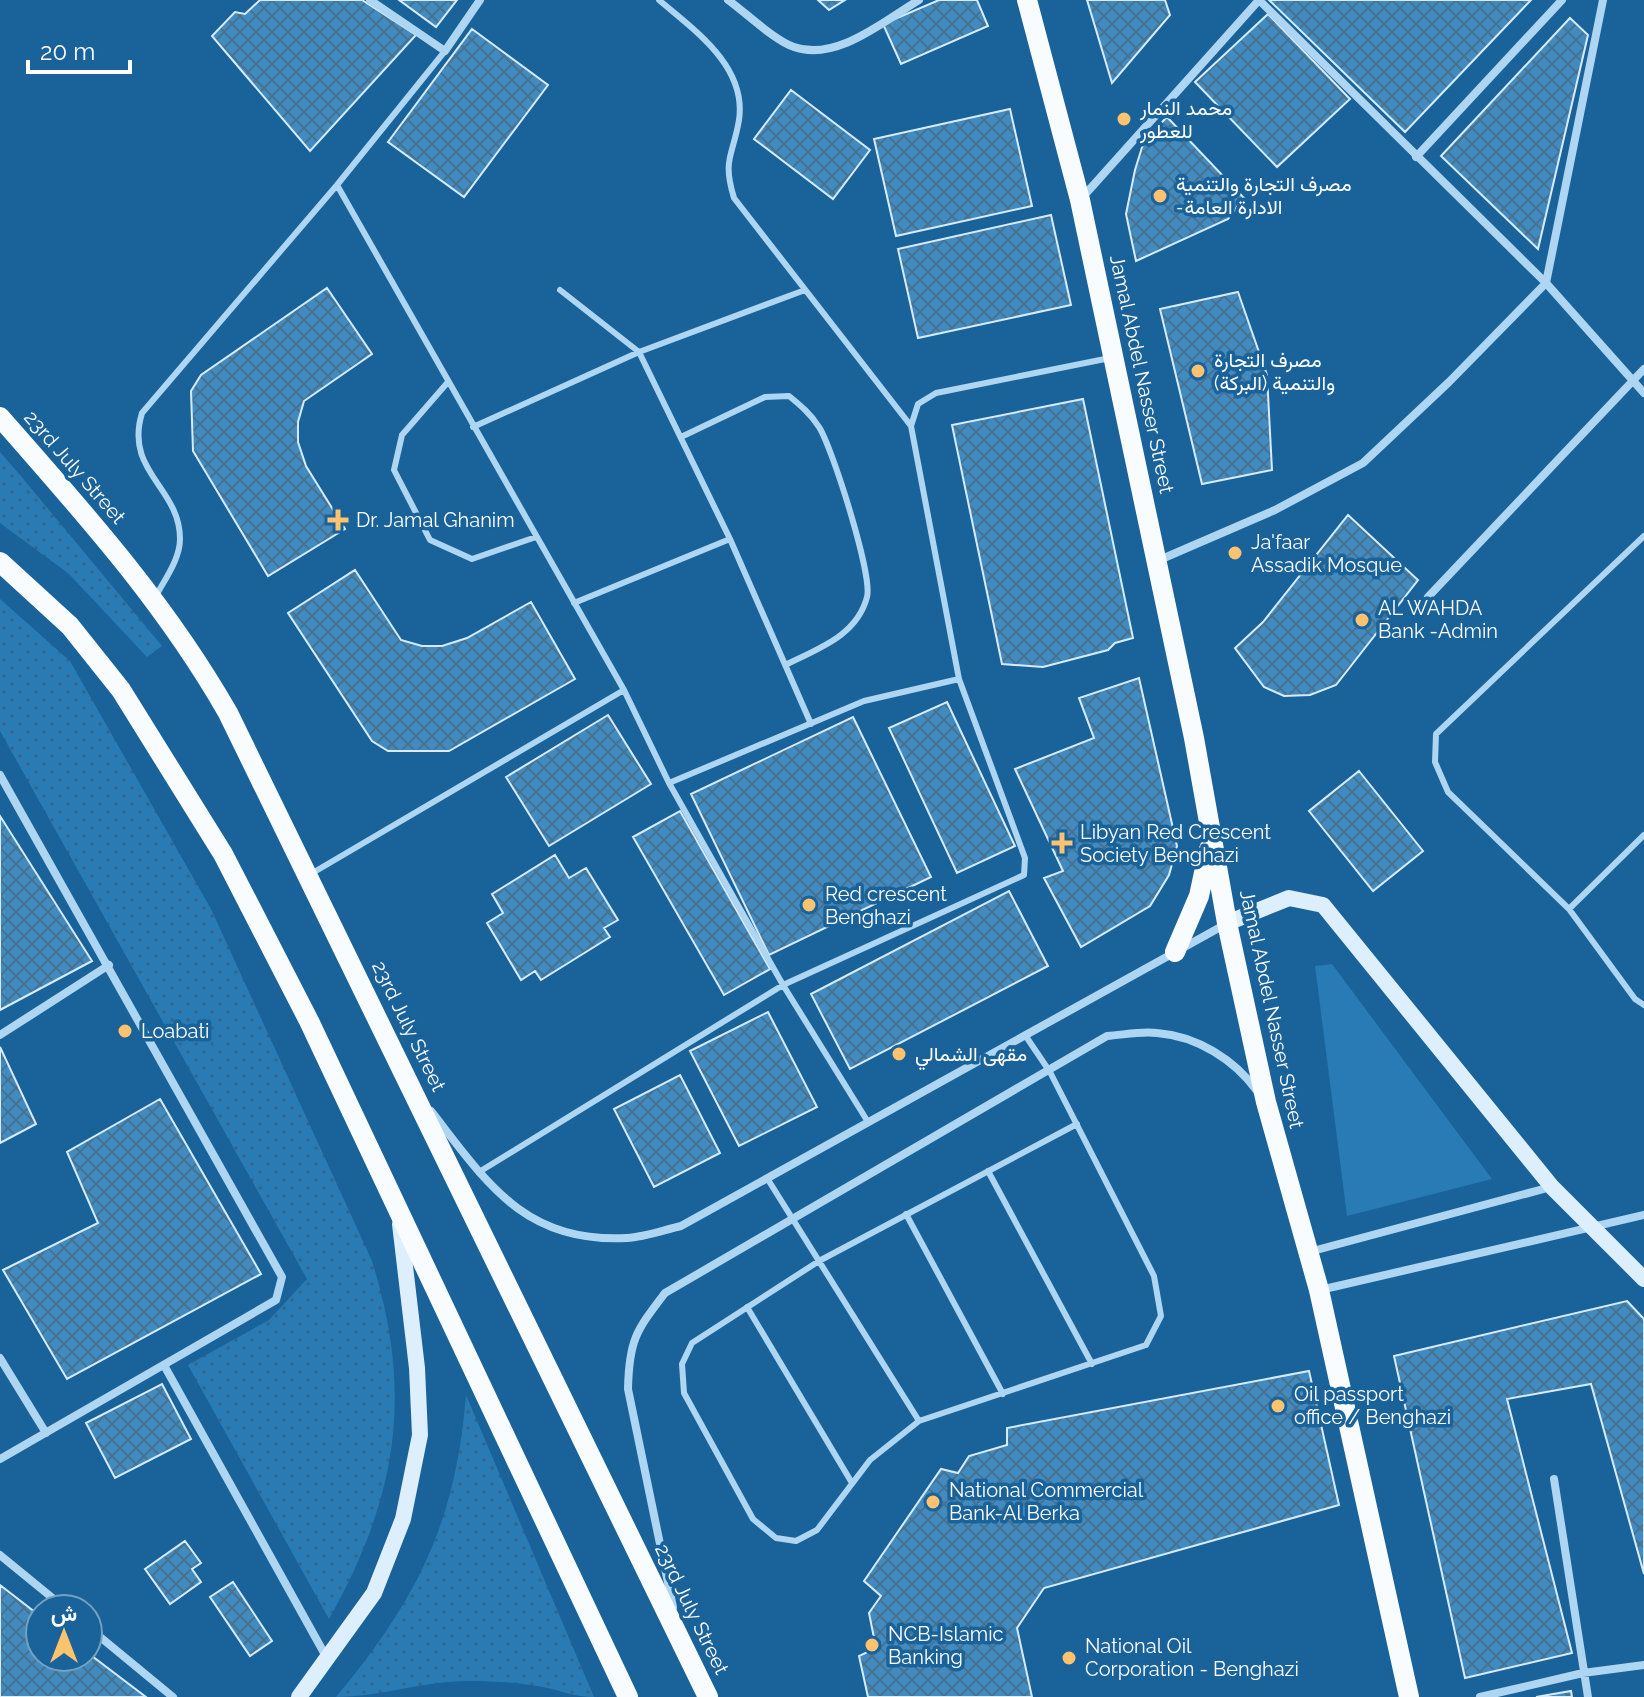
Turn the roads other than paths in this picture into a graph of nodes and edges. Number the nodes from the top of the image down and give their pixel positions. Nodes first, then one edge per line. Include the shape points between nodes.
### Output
1 (370, 0) edge
2 (480, 0) edge
3 (659, 0) edge
4 (728, 0) edge
5 (919, 0) edge
6 (1027, 0) edge
7 (1259, 0) edge
8 (1562, 0) edge
9 (1603, 0) edge
10 (445, 51) junction
11 (1416, 157) junction
12 (337, 185) junction
13 (1080, 200) junction
14 (1546, 283) junction
15 (560, 290) dead end
16 (805, 290) junction
17 (639, 352) junction
18 (1114, 358) junction
19 (1644, 369) edge
20 (1633, 380) junction
21 (448, 382) junction
22 (1644, 393) edge
23 (0, 417) edge
24 (911, 426) junction
25 (473, 427) junction
26 (681, 437) junction
27 (1644, 536) edge
28 (536, 537) junction
29 (730, 539) junction
30 (1157, 561) junction
31 (0, 562) edge
32 (1428, 597) dead end
33 (154, 599) junction
34 (574, 603) junction
35 (785, 665) junction
36 (959, 679) junction
37 (624, 690) junction
38 (811, 724) junction
39 (0, 775) edge
40 (669, 783) junction
41 (1212, 833) junction
42 (1644, 835) edge
43 (309, 875) junction
44 (1569, 909) junction
45 (1227, 923) junction
46 (1175, 952) junction
47 (109, 965) junction
48 (783, 985) junction
49 (1644, 1005) edge
50 (0, 1035) edge
51 (1025, 1035) junction
52 (1050, 1072) junction
53 (410, 1084) junction
54 (1266, 1102) junction
55 (868, 1122) junction
56 (1077, 1124) junction
57 (988, 1171) junction
58 (479, 1172) junction
59 (767, 1178) junction
60 (1552, 1187) junction
61 (397, 1203) junction
62 (906, 1214) junction
63 (1644, 1215) edge
64 (792, 1219) junction
65 (1592, 1227) junction
66 (1308, 1252) junction
67 (819, 1261) junction
68 (1644, 1279) edge
69 (1319, 1290) junction
70 (747, 1307) junction
71 (0, 1358) edge
72 (1092, 1364) junction
73 (165, 1367) junction
74 (1003, 1394) junction
75 (919, 1421) junction
76 (46, 1433) junction
77 (0, 1459) edge
78 (1554, 1479) dead end
79 (852, 1483) junction
80 (0, 1555) edge
81 (46, 1593) edge
82 (678, 1635) junction
83 (104, 1640) edge
84 (328, 1661) junction
85 (1644, 1665) edge
86 (1583, 1673) junction
87 (173, 1697) edge
88 (299, 1697) edge
89 (628, 1697) edge
90 (708, 1697) edge
91 (1409, 1697) edge
92 (1480, 1697) edge
93 (1588, 1697) edge

1 - 10 street
2 - 10 street
3 - 16 lane via 717,51 733,80 739,117 726,172 734,198
4 - 5 street via 793,47 821,49 851,41
6 - 13 main road, Jamal Abdel Nasser Street
7 - 11 street via 1344,79
7 - 13 street
8 - 11 street
9 - 14 street
10 - 12 lane
11 - 14 street
12 - 21 lane
12 - 33 lane via 142,413 136,433 140,456 171,506 180,540
13 - 18 main road, Jamal Abdel Nasser Street
14 - 20 street
14 - 30 street via 1363,463 1275,510
15 - 17 lane
16 - 17 lane
16 - 24 lane
17 - 25 lane
17 - 26 lane
18 - 24 lane via 936,393 918,404
18 - 30 main road, Jamal Abdel Nasser Street
19 - 20 street
20 - 22 street
20 - 32 street
21 - 25 lane
21 - 28 lane via 402,435 394,470 430,540 472,559
23 - 33 main road, 23rd July Street
24 - 36 lane
25 - 28 lane
26 - 29 lane
26 - 35 lane via 765,397 789,396 821,429 868,569 868,597 840,638
27 - 44 lane via 1436,734 1435,762 1448,792
28 - 34 lane
29 - 34 lane
29 - 35 lane
30 - 41 main road, Jamal Abdel Nasser Street
31 - 61 main road via 70,626 121,690 178,777 309,1021
33 - 43 main road, 23rd July Street via 191,647
34 - 37 lane
35 - 38 lane
36 - 38 lane via 864,701
36 - 48 lane via 1025,858 1024,875
37 - 40 lane
37 - 43 lane
38 - 40 lane
39 - 47 street
40 - 48 lane
41 - 45 main road, Jamal Abdel Nasser Street
41 - 46 main road via 1199,896
42 - 44 lane
43 - 53 main road, 23rd July Street
44 - 49 lane
45 - 46 street
45 - 54 main road, Jamal Abdel Nasser Street
45 - 60 street via 1289,898 1323,905
46 - 51 street
47 - 50 street
47 - 73 street via 282,1277 276,1300
48 - 55 lane
48 - 58 lane
51 - 52 lane
51 - 55 street
52 - 54 street via 1107,1036 1158,1033 1202,1045 1241,1068
52 - 56 lane
52 - 64 street
53 - 58 street
53 - 82 main road, 23rd July Street
54 - 66 main road, Jamal Abdel Nasser Street
55 - 59 street
56 - 57 lane
56 - 72 lane via 1154,1276 1161,1316 1146,1345
57 - 62 lane
57 - 72 lane
58 - 59 street via 529,1219 575,1235 628,1238 681,1226
59 - 64 lane
60 - 65 street
60 - 66 street
61 - 84 street via 420,1435 403,1519 374,1593
61 - 89 main road
62 - 67 lane
62 - 74 lane
63 - 65 street
64 - 67 lane
64 - 82 street via 665,1293 636,1331 628,1389
65 - 68 street
65 - 69 street
66 - 69 main road, Jamal Abdel Nasser Street
67 - 70 lane
67 - 75 lane
69 - 91 main road, Jamal Abdel Nasser Street
70 - 79 lane
70 - 79 lane via 692,1343 682,1364 684,1393 753,1519 776,1538 796,1541 817,1530
71 - 76 street
72 - 74 lane
73 - 76 street
73 - 84 street
74 - 75 lane
75 - 79 lane via 870,1460
76 - 77 street
78 - 86 street
80 - 81 street
82 - 90 main road, 23rd July Street
83 - 87 street
84 - 88 street
85 - 86 street
86 - 92 street
86 - 93 street

